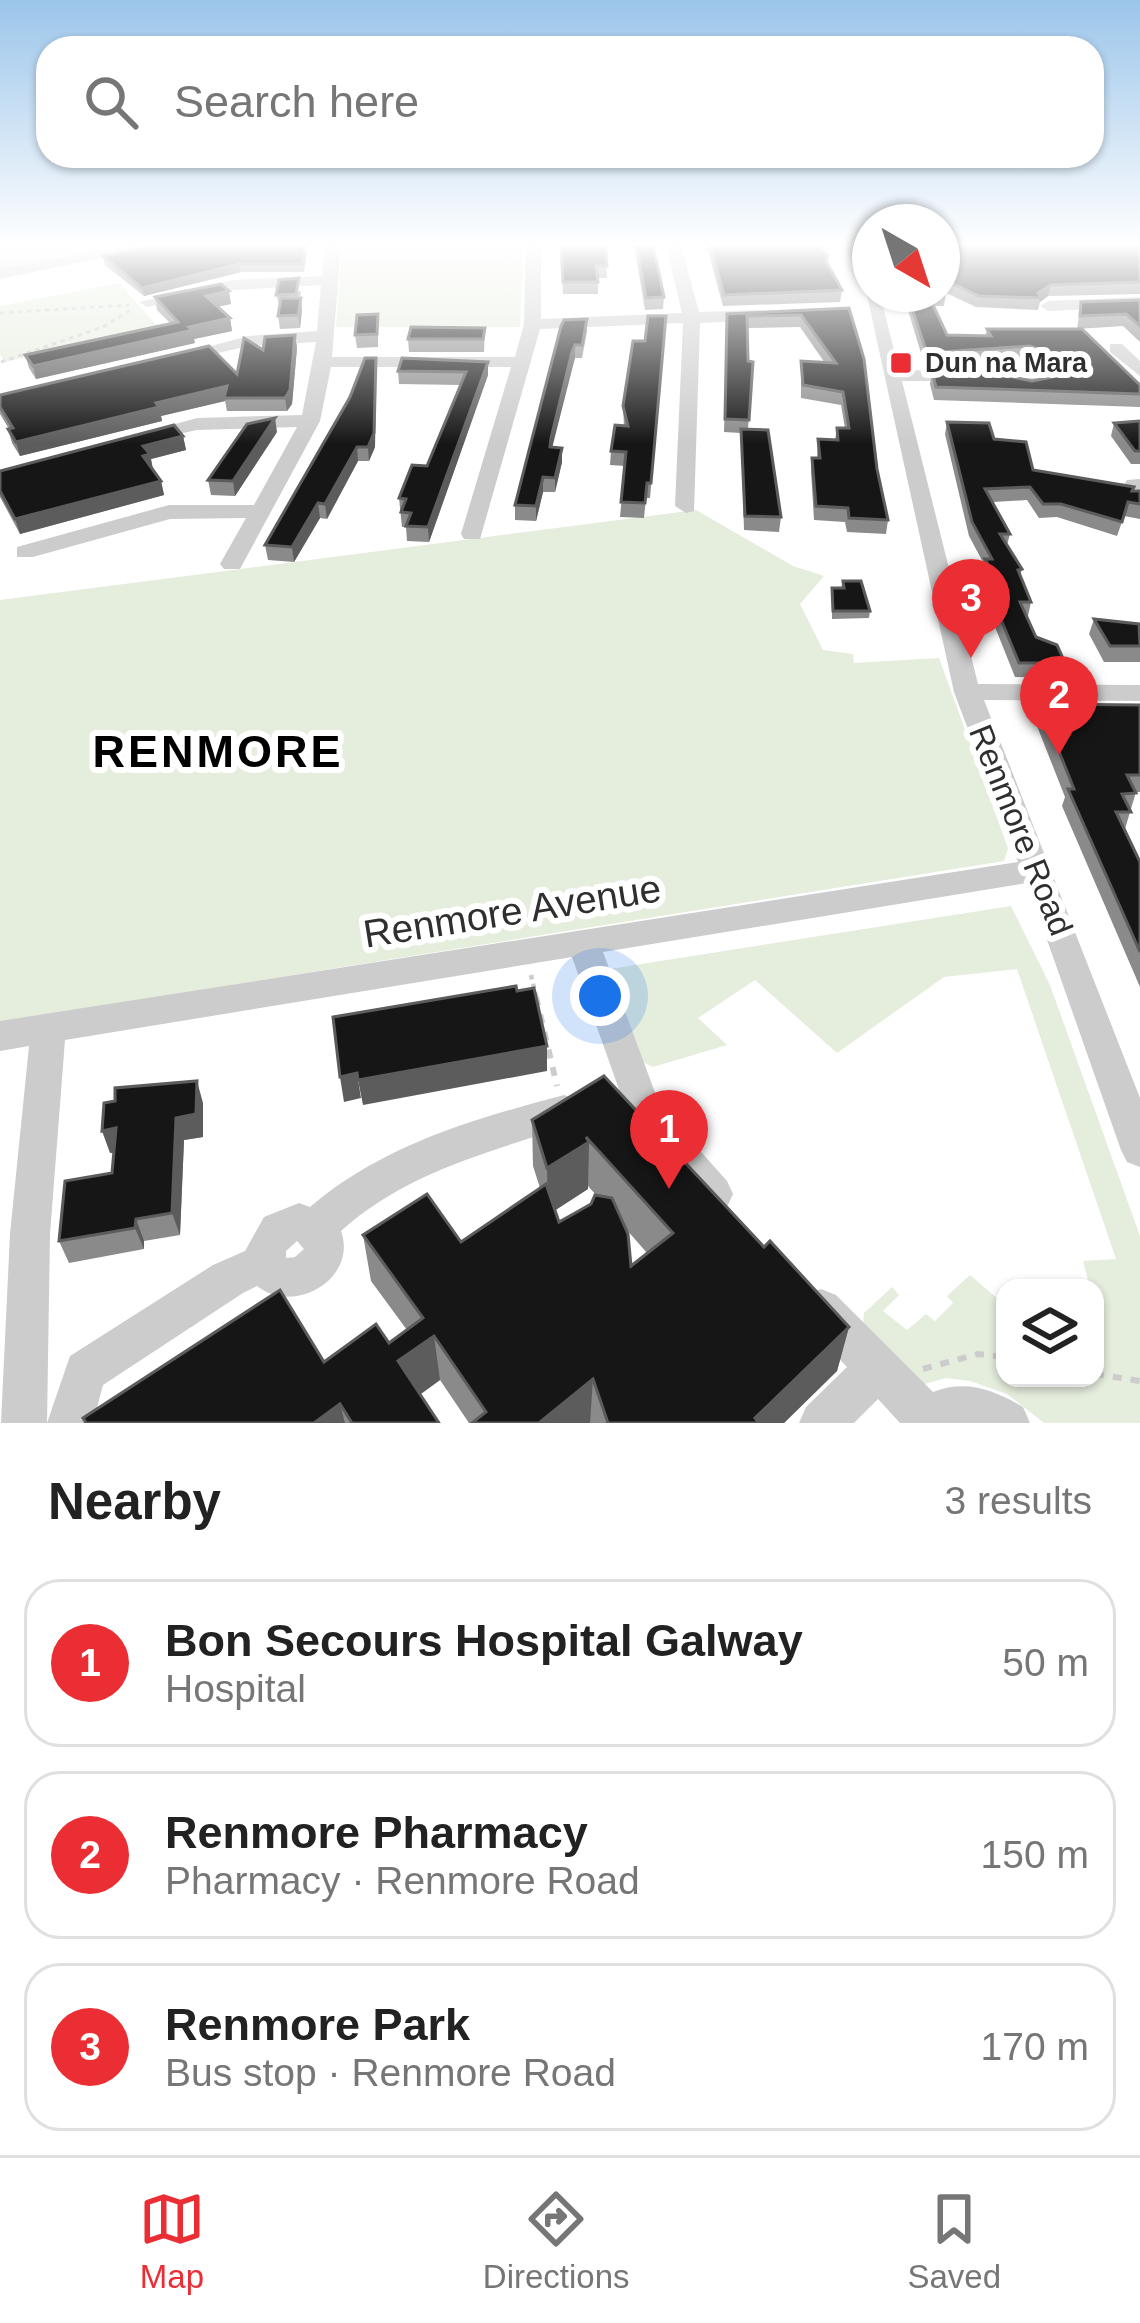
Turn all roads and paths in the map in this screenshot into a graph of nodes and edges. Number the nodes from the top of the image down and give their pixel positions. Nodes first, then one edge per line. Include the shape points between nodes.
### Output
1 (32, 311) edge
2 (130, 311) edge
3 (328, 311) edge
4 (532, 311) edge
5 (691, 311) edge
6 (877, 312) edge
7 (0, 314) edge
8 (780, 314) edge
9 (692, 317) junction
10 (532, 324) junction
11 (326, 336) junction
12 (1116, 348) dead end
13 (322, 362) junction
14 (523, 362) junction
15 (0, 363) edge
16 (144, 365) edge
17 (1140, 371) edge
18 (986, 374) edge
19 (893, 376) junction
20 (310, 421) junction
21 (110, 444) edge
22 (686, 506) dead end
23 (262, 511) junction
24 (472, 534) dead end
25 (25, 552) dead end
26 (232, 564) dead end
27 (967, 692) junction
28 (1136, 700) edge
29 (1038, 870) junction
30 (583, 942) junction
31 (526, 951) junction
32 (48, 1028) junction
33 (0, 1036) edge
34 (636, 1091) junction
35 (565, 1111) junction
36 (1140, 1150) edge
37 (731, 1214) edge
38 (796, 1283) edge
39 (878, 1369) junction
40 (1104, 1375) edge
41 (1140, 1381) edge
42 (925, 1421) edge
43 (24, 1423) edge
44 (70, 1423) edge
45 (822, 1423) edge
46 (1007, 1423) edge

1 - 7 path
2 - 15 path
3 - 11 street
4 - 10 street
5 - 9 street
6 - 19 street, Renmore Road
8 - 9 street
9 - 10 street
9 - 22 street
10 - 14 street
11 - 13 street
11 - 16 street via 248,341
12 - 17 street
13 - 14 street
13 - 20 street
14 - 24 street
18 - 19 street
19 - 27 street, Renmore Road
20 - 21 street via 188,424
20 - 23 street
23 - 25 street via 169,512
23 - 26 street
27 - 28 street
27 - 29 street, Renmore Road
29 - 30 street, Renmore Avenue
29 - 36 street, Renmore Road
30 - 31 street, Renmore Avenue
30 - 34 street
31 - 32 street, Renmore Avenue
31 - 35 path
32 - 33 street, Renmore Avenue
32 - 43 street
34 - 35 street
34 - 37 street via 645,1115
35 - 44 street via 436,1148 365,1186 316,1227 325,1238 320,1265 290,1280 264,1263 228,1279 85,1371
38 - 39 street
39 - 42 street
39 - 45 street
40 - 41 path
42 - 46 street via 963,1406

